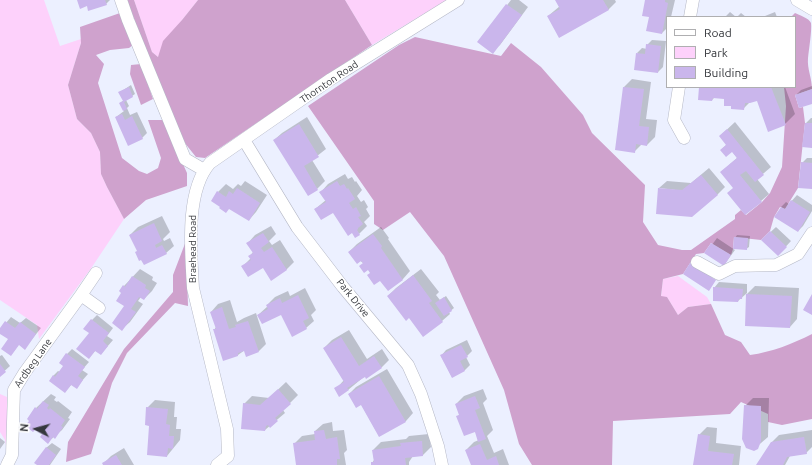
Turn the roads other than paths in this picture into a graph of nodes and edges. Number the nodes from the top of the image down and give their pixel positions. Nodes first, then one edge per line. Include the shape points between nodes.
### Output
1 (121, 0) edge
2 (458, 0) edge
3 (693, 0) edge
4 (797, 0) edge
5 (812, 9) edge
6 (690, 16) edge
7 (679, 88) edge
8 (684, 138) dead end
9 (244, 140) junction
10 (204, 170) junction
11 (812, 233) edge
12 (697, 262) dead end
13 (96, 273) dead end
14 (81, 295) junction
15 (99, 308) dead end
16 (7, 465) edge
17 (217, 465) edge
18 (442, 465) edge

1 - 10 street via 185,159
2 - 9 street, Thornton Road via 331,79
3 - 6 street
4 - 5 street
7 - 8 street via 674,120
9 - 10 street, Thornton Road
9 - 18 street, Park Drive via 297,227 408,365 421,394
10 - 17 street, Braehead Road via 191,220 191,265 193,288 227,429 228,456
11 - 12 street via 798,254 776,265 735,266 719,274
13 - 14 street, Ardbeg Lane
14 - 15 street
14 - 16 street, Ardbeg Lane via 14,390 12,455

